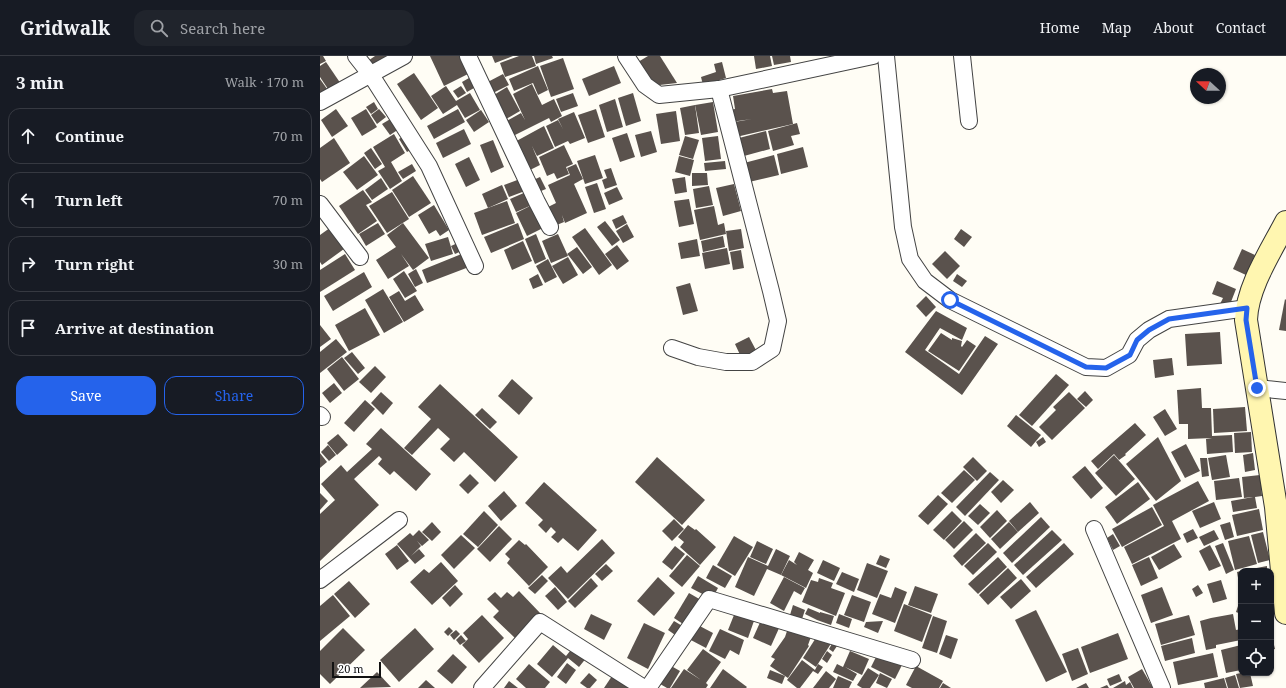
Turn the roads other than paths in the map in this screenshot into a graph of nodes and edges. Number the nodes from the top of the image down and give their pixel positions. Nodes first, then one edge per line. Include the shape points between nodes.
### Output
1 (356, 56) edge
2 (404, 56) edge
3 (468, 56) edge
4 (626, 56) edge
5 (873, 56) edge
6 (886, 56) edge
7 (962, 56) edge
8 (371, 75) junction
9 (719, 88) junction
10 (320, 102) edge
11 (969, 121) dead end
12 (320, 204) edge
13 (550, 227) dead end
14 (1283, 235) edge
15 (360, 257) dead end
16 (475, 266) dead end
17 (1247, 308) junction
18 (672, 348) dead end
19 (1257, 388) junction
20 (1286, 391) edge
21 (1281, 505) edge
22 (399, 520) dead end
23 (1094, 529) dead end
24 (320, 580) edge
25 (1286, 613) edge
26 (912, 660) dead end
27 (482, 688) edge
28 (644, 688) edge
29 (648, 688) edge
30 (1162, 688) edge

1 - 8 street
2 - 8 street
3 - 13 street
4 - 9 street via 645,85 659,95
5 - 9 street
6 - 17 street via 903,227 910,259 925,281 950,300 1086,367 1106,368 1130,355 1137,340 1169,319
7 - 11 street
8 - 10 street
8 - 16 street via 429,166
9 - 18 street via 778,320 772,349 752,362 726,362 698,357
12 - 15 street
14 - 17 street via 1260,273
17 - 19 street via 1246,320
19 - 20 street
19 - 21 street
21 - 25 street
22 - 24 street
23 - 30 street
26 - 29 street via 709,599
27 - 28 street via 540,622

